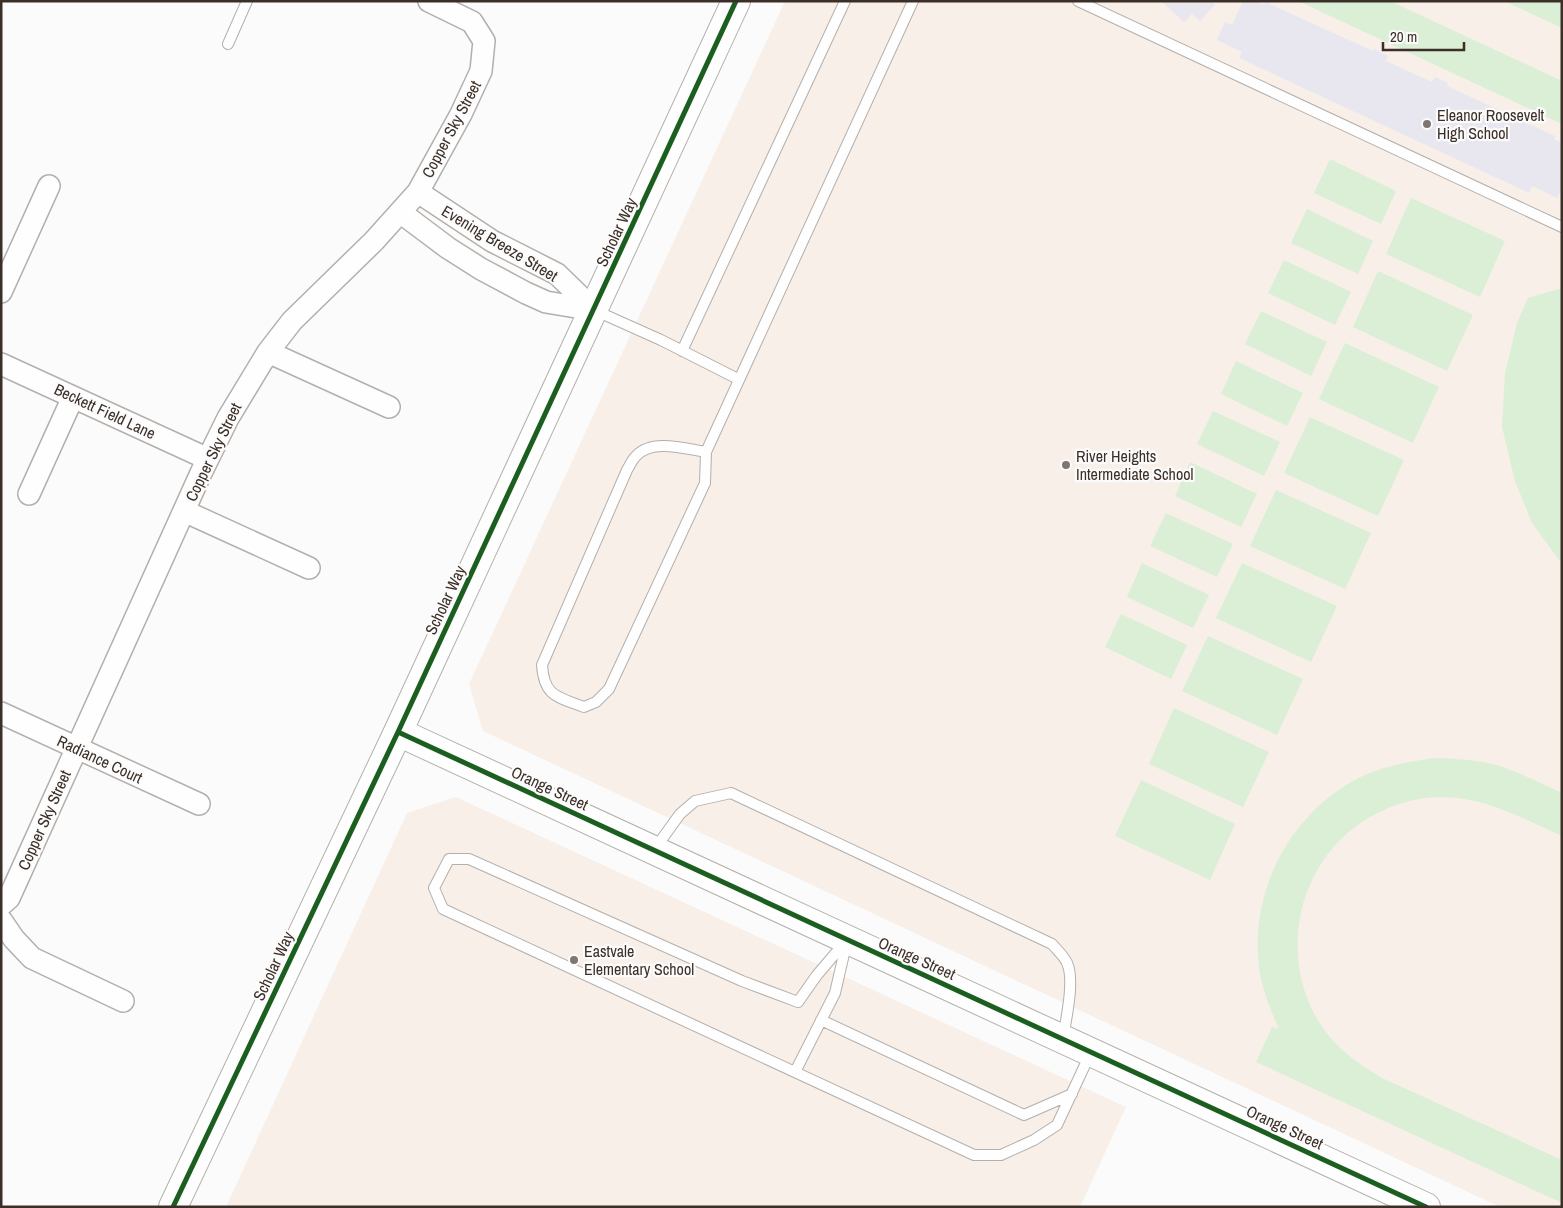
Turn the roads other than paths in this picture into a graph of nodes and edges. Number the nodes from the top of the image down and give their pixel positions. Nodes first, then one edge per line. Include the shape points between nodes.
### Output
1 (247, 1) edge
2 (429, 1) edge
3 (736, 1) edge
4 (845, 1) edge
5 (912, 1) edge
6 (1078, 1) edge
7 (228, 44) dead end
8 (49, 186) dead end
9 (418, 192) junction
10 (400, 212) junction
11 (1562, 226) edge
12 (1, 292) edge
13 (594, 310) junction
14 (682, 351) junction
15 (268, 352) junction
16 (1, 364) edge
17 (738, 379) junction
18 (73, 397) junction
19 (389, 407) dead end
20 (706, 452) junction
21 (208, 459) junction
22 (29, 494) dead end
23 (184, 511) junction
24 (310, 568) dead end
25 (1, 713) edge
26 (398, 732) junction
27 (77, 748) junction
28 (199, 804) dead end
29 (654, 850) junction
30 (1, 905) edge
31 (1, 920) edge
32 (847, 940) junction
33 (122, 1001) dead end
34 (821, 1020) junction
35 (1063, 1038) junction
36 (1092, 1051) junction
37 (795, 1072) junction
38 (1072, 1094) junction
39 (173, 1207) edge
40 (1426, 1207) edge

1 - 7 lane
2 - 9 street, Copper Sky Street via 472,22 484,41 482,70
3 - 13 street, Scholar Way
4 - 14 lane
5 - 17 lane
6 - 11 lane
8 - 12 street
9 - 10 street, Copper Sky Street
9 - 13 street, Evening Breeze Street via 492,241 557,274
10 - 13 street, Evening Breeze Street via 480,269 526,293 546,302
10 - 15 street, Copper Sky Street via 292,321
13 - 14 lane
13 - 26 street, Scholar Way
14 - 17 lane
15 - 19 street
15 - 21 street, Copper Sky Street via 228,418
16 - 18 street, Beckett Field Lane
17 - 20 lane
18 - 21 street, Beckett Field Lane
18 - 22 street
20 - 20 lane via 672,445 649,448 636,455 542,665 542,678 550,692 584,707 596,702 609,689 705,483
21 - 23 street, Copper Sky Street
23 - 24 street
23 - 27 street, Copper Sky Street
25 - 27 street, Radiance Court
26 - 29 street, Orange Street
26 - 39 street, Scholar Way
27 - 28 street, Radiance Court
27 - 30 street, Copper Sky Street via 9,898
29 - 32 street, Orange Street
29 - 35 lane via 680,814 695,801 731,793 1052,944 1067,963 1070,981
31 - 33 street via 32,958
32 - 34 lane via 835,993
32 - 35 street, Orange Street
32 - 37 lane via 798,1002 742,981 469,859 449,859 434,888 443,909
34 - 37 lane
34 - 38 lane via 1024,1115
35 - 36 street, Orange Street
36 - 38 lane
36 - 40 street, Orange Street
37 - 38 lane via 974,1155 1001,1155 1034,1140 1057,1124

